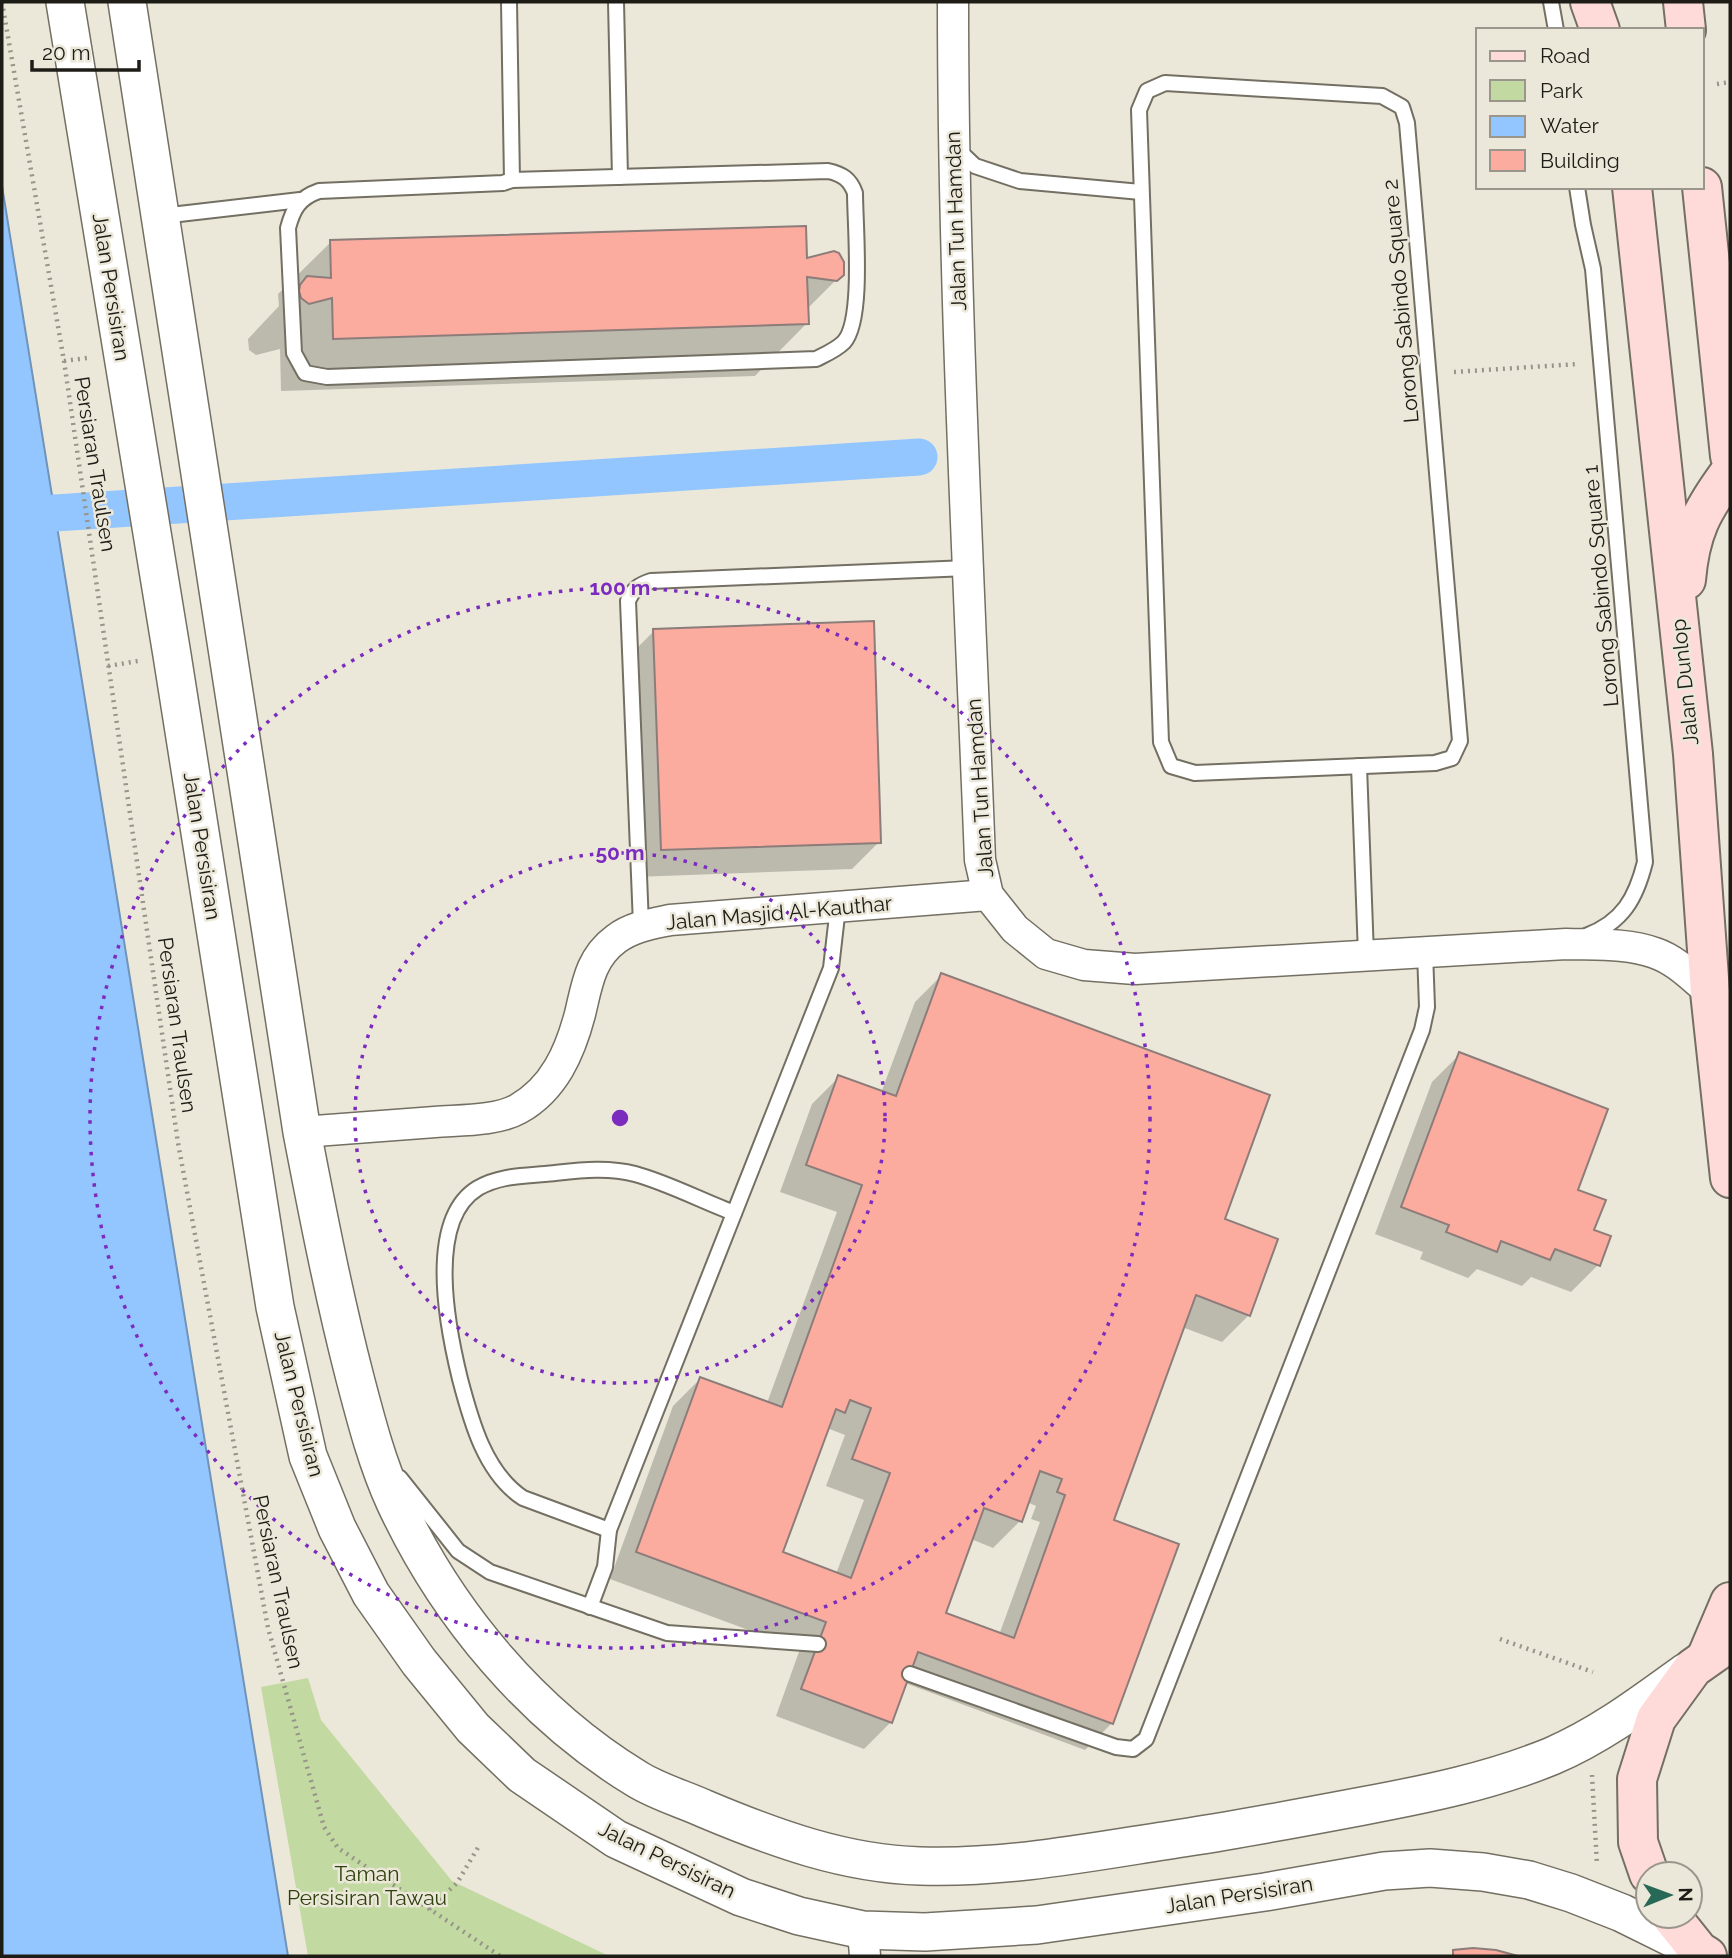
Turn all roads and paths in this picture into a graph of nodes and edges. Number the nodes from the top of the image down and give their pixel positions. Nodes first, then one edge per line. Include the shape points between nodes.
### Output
1 (2, 2) edge
2 (65, 2) edge
3 (127, 2) edge
4 (509, 2) edge
5 (616, 2) edge
6 (953, 2) edge
7 (1551, 2) edge
8 (1590, 2) edge
9 (1613, 2) edge
10 (1683, 2) edge
11 (1556, 28) edge
12 (1599, 28) edge
13 (1615, 28) edge
14 (1686, 28) edge
15 (1730, 82) edge
16 (1717, 84) dead end
17 (953, 145) junction
18 (620, 177) junction
19 (512, 180) junction
20 (1577, 189) edge
21 (1632, 189) edge
22 (1702, 189) edge
23 (1141, 192) junction
24 (300, 200) junction
25 (161, 216) junction
26 (1602, 362) junction
27 (1429, 374) junction
28 (1730, 456) edge
29 (1730, 472) edge
30 (968, 568) junction
31 (1681, 645) junction
32 (1359, 766) junction
33 (988, 895) junction
34 (838, 907) junction
35 (641, 926) junction
36 (1566, 944) junction
37 (1425, 952) junction
38 (1366, 955) junction
39 (1710, 992) junction
40 (302, 1132) junction
41 (1730, 1178) edge
42 (734, 1213) junction
43 (366, 1423) junction
44 (609, 1530) junction
45 (1730, 1602) edge
46 (590, 1607) junction
47 (1500, 1639) dead end
48 (818, 1644) dead end
49 (1710, 1655) edge
50 (1593, 1672) dead end
51 (910, 1674) dead end
52 (1592, 1770) dead end
53 (479, 1846) dead end
54 (1644, 1860) edge
55 (1597, 1871) dead end
56 (429, 1909) junction
57 (1682, 1930) edge
58 (864, 1943) edge
59 (1703, 1955) edge
60 (500, 1956) edge

1 - 56 path, Persiaran Traulsen via 91,540 178,1143 265,1615 324,1828 338,1848
2 - 58 street, Jalan Persisiran via 275,1307 308,1456 337,1528 365,1583 419,1662 473,1728 522,1775 616,1839 729,1891
3 - 25 street
4 - 19 lane
5 - 18 lane
6 - 17 street, Jalan Tun Hamdan
7 - 11 lane
8 - 12 main road
9 - 13 main road
10 - 14 main road
15 - 16 path
17 - 23 lane via 975,166 1020,181
17 - 30 street, Jalan Tun Hamdan
18 - 19 lane
18 - 24 lane via 828,171 846,178 855,193 856,306 845,340 816,359 315,376 305,373 294,353 288,228
19 - 24 lane via 323,189
20 - 26 lane, Lorong Sabindo Square 1 via 1593,269
21 - 31 main road, Jalan Dunlop
22 - 28 main road
23 - 27 lane, Lorong Sabindo Square 2 via 1139,110 1147,92 1165,83 1382,96 1402,107
23 - 32 lane, Lorong Sabindo Square 2 via 1161,742 1171,766 1195,773
24 - 25 lane
25 - 40 street
26 - 27 path
26 - 36 lane, Lorong Sabindo Square 1 via 1645,862 1639,887 1624,912 1600,931
27 - 32 lane, Lorong Sabindo Square 2 via 1460,741 1452,758 1435,763
29 - 31 main road via 1699,517 1692,541
30 - 33 street, Jalan Tun Hamdan via 981,860
30 - 35 lane via 651,581 632,591 628,601
31 - 39 main road, Jalan Dunlop
32 - 38 lane
33 - 34 street, Jalan Masjid Al-Kauthar
33 - 38 street, Jalan Tun Hamdan via 1014,929 1046,954 1084,965 1135,969
34 - 35 street, Jalan Masjid Al-Kauthar
34 - 42 lane via 831,968
35 - 40 street, Jalan Masjid Al-Kauthar via 615,940 596,959 558,1072 541,1093 516,1110 482,1118
36 - 37 street, Jalan Tun Hamdan
36 - 39 street, Jalan Tun Hamdan via 1656,953
37 - 38 street, Jalan Tun Hamdan
37 - 51 lane via 1427,1007 1422,1030 1146,1739 1133,1749 1116,1747
39 - 41 main road, Jalan Dunlop
40 - 43 street via 334,1298
42 - 44 lane
42 - 44 lane via 636,1175 595,1169 500,1178 476,1189 459,1205 452,1221 445,1286 454,1354 466,1402 500,1479 523,1499
43 - 46 lane via 392,1467 458,1551 490,1572
43 - 49 street via 394,1501 436,1578 478,1638 525,1690 639,1781 759,1832 868,1861 919,1866 1058,1856 1259,1826 1446,1790 1553,1755 1612,1724
44 - 46 lane via 605,1567
45 - 49 main road
46 - 48 lane via 667,1633
47 - 50 path
49 - 54 main road via 1656,1719 1637,1779 1638,1842
52 - 55 path
53 - 56 path via 457,1883
56 - 60 path, Persiaran Traulsen
57 - 59 main road
58 - 59 street, Jalan Persisiran via 925,1932 1037,1925 1384,1871 1430,1868 1517,1878 1571,1893 1622,1913

